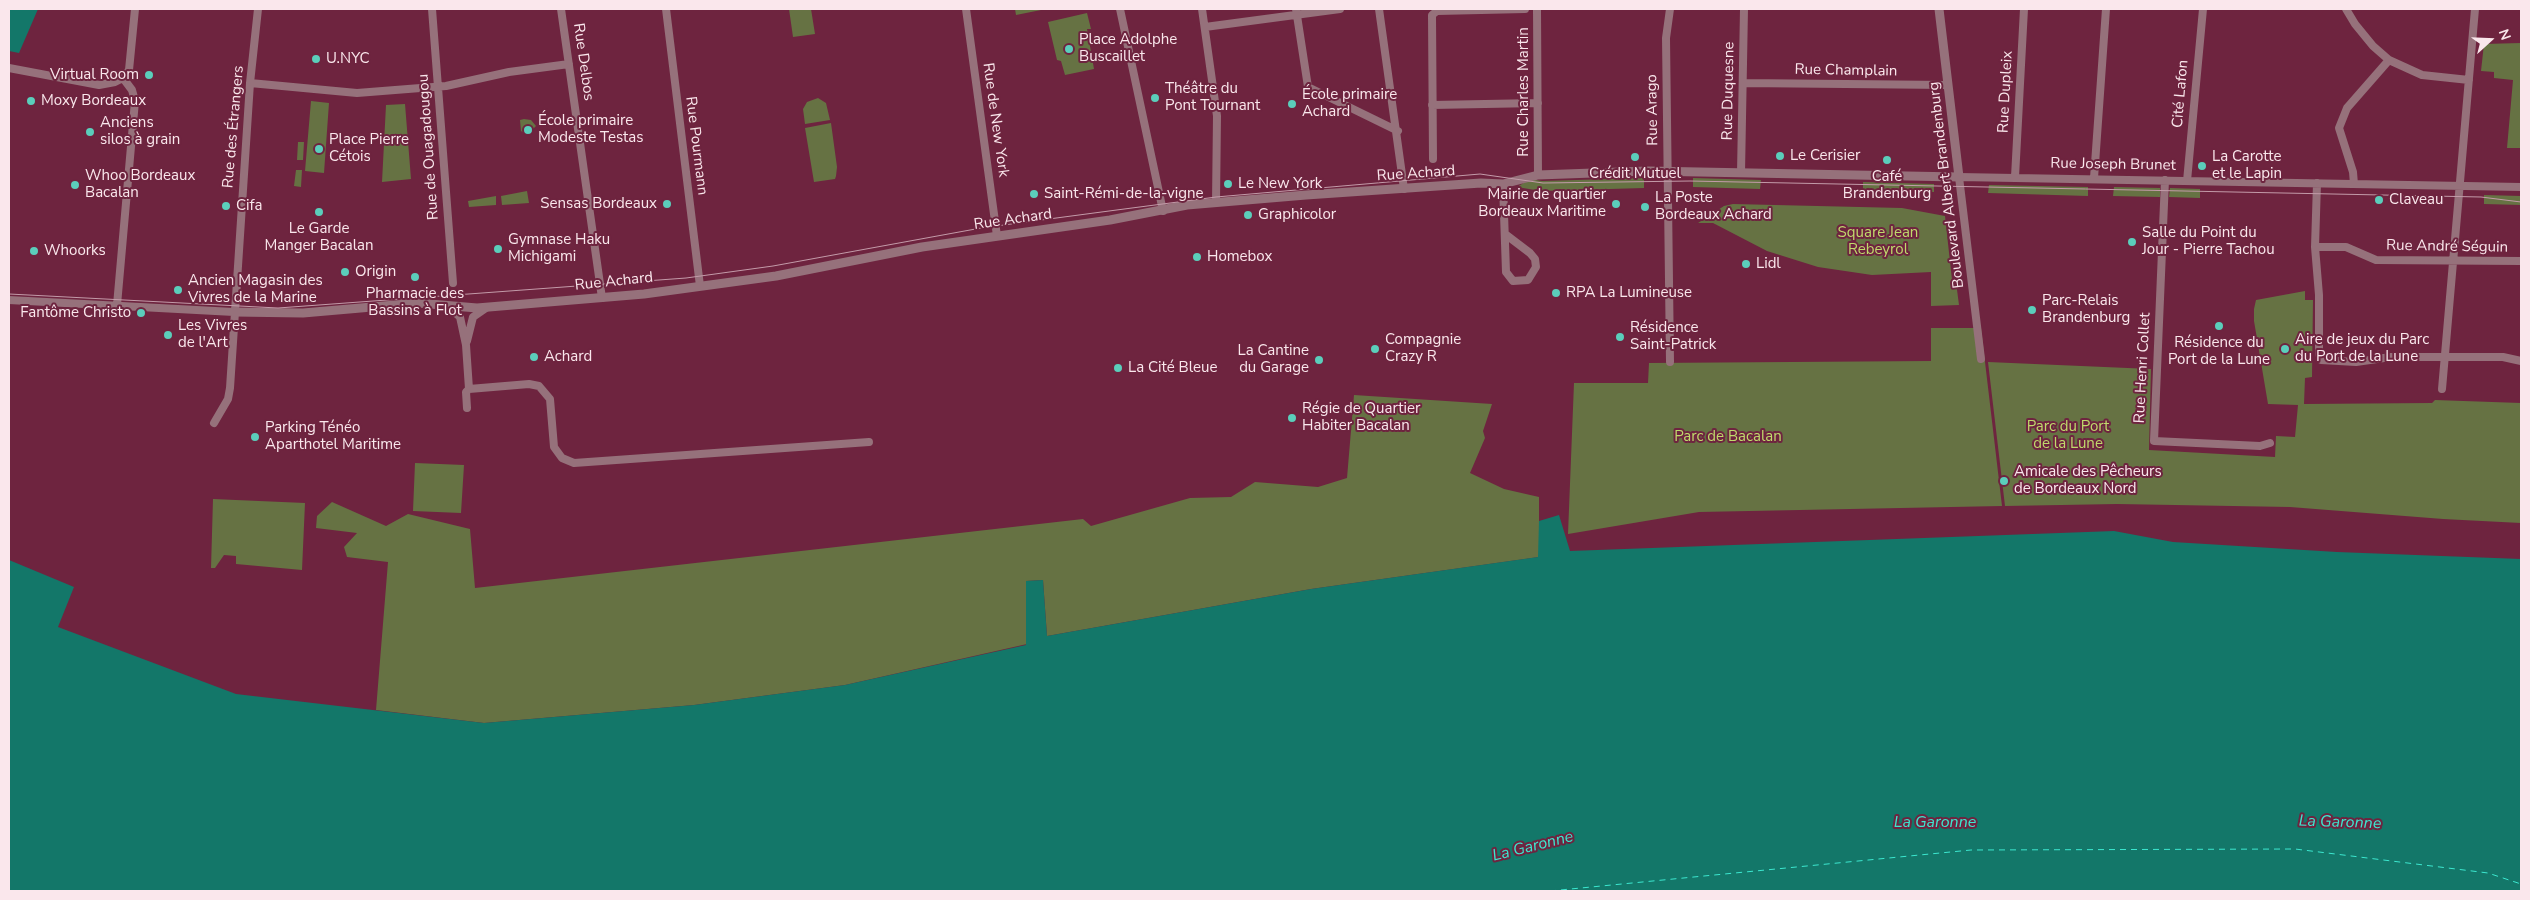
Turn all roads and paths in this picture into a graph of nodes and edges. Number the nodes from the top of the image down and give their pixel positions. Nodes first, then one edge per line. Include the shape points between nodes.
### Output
1 (136, 9) edge
2 (258, 9) edge
3 (432, 9) edge
4 (561, 9) edge
5 (666, 9) edge
6 (966, 9) edge
7 (1120, 9) edge
8 (1202, 9) edge
9 (1340, 9) edge
10 (1379, 9) edge
11 (1525, 9) edge
12 (1537, 9) edge
13 (1670, 9) edge
14 (1744, 9) edge
15 (1939, 9) edge
16 (2024, 9) edge
17 (2106, 9) edge
18 (2203, 9) edge
19 (2346, 9) edge
20 (2475, 9) edge
21 (1297, 12) edge
22 (1204, 27) junction
23 (2389, 60) junction
24 (569, 64) junction
25 (9, 68) edge
26 (123, 78) junction
27 (2469, 80) junction
28 (250, 83) junction
29 (1743, 83) junction
30 (1948, 85) junction
31 (438, 87) junction
32 (1538, 103) junction
33 (1432, 105) junction
34 (1398, 131) junction
35 (1433, 159) dead end
36 (1668, 172) junction
37 (1704, 173) joint
38 (1741, 173) junction
39 (1538, 175) junction
40 (1959, 177) junction
41 (2015, 177) junction
42 (2094, 178) junction
43 (2165, 180) junction
44 (2188, 181) junction
45 (2317, 183) junction
46 (1503, 184) junction
47 (2354, 184) junction
48 (2460, 186) junction
49 (2521, 187) edge
50 (1404, 189) junction
51 (1216, 202) junction
52 (1163, 211) junction
53 (1505, 234) junction
54 (997, 236) junction
55 (2315, 247) junction
56 (2521, 261) edge
57 (2453, 262) junction
58 (453, 283) dead end
59 (700, 286) junction
60 (602, 298) junction
61 (9, 300) edge
62 (118, 305) junction
63 (487, 307) junction
64 (450, 308) junction
65 (234, 312) junction
66 (466, 345) junction
67 (2444, 357) junction
68 (1981, 359) dead end
69 (2521, 361) edge
70 (1670, 362) dead end
71 (469, 389) junction
72 (2442, 389) dead end
73 (467, 408) dead end
74 (214, 423) dead end
75 (868, 442) dead end
76 (2270, 443) dead end

1 - 26 street via 129,70
2 - 28 street, Rue des Étrangers
3 - 31 street, Rue de Ouagadougou
4 - 24 street, Rue Delbos
5 - 59 street, Rue Pourmann
6 - 54 street, Rue de New York
7 - 52 street
8 - 22 street
9 - 21 street
10 - 34 street
11 - 33 street via 1437,12 1432,15
12 - 32 street, Rue Charles Martin
13 - 36 street, Rue Arago via 1666,38
14 - 29 street, Rue Duquesne
15 - 30 street, Boulevard Albert Brandenburg
16 - 41 street, Rue Dupleix
17 - 42 street
18 - 44 street, Cité Lafon
19 - 23 street via 2373,46
20 - 27 street
21 - 22 street
21 - 34 street via 1308,87
22 - 51 street via 1217,116
23 - 27 street via 2422,74
23 - 47 street via 2347,108 2339,128
24 - 31 street
24 - 60 street, Rue Delbos
25 - 26 street via 98,85 108,85
26 - 62 street via 135,101
27 - 48 street
28 - 31 street via 357,93
28 - 65 street, Rue des Étrangers
29 - 30 street, Rue Champlain
29 - 38 street, Rue Duquesne
30 - 40 street, Boulevard Albert Brandenburg
31 - 58 street, Rue de Ouagadougou
32 - 33 street
32 - 39 street, Rue Charles Martin
33 - 35 street
34 - 50 street
36 - 37 street, Rue Achard
36 - 39 street, Rue Achard
36 - 70 street, Rue Arago
37 - 38 street, Rue Joseph Brunet
38 - 40 street, Rue Joseph Brunet
39 - 46 street, Rue Achard
40 - 41 street, Rue Joseph Brunet
40 - 68 street, Boulevard Albert Brandenburg
41 - 42 street, Rue Joseph Brunet
42 - 43 street, Rue Joseph Brunet
43 - 44 street, Rue Joseph Brunet
43 - 76 street, Rue Henri Collet via 2154,441 2260,446
44 - 45 street, Rue Joseph Brunet
45 - 47 street, Rue Joseph Brunet
45 - 55 street
46 - 50 street, Rue Achard
46 - 53 street
47 - 48 street, Rue Joseph Brunet
48 - 49 street, Rue Joseph Brunet
48 - 57 street
50 - 51 street, Rue Achard
51 - 52 street, Rue Achard
52 - 54 street, Rue Achard
53 - 53 street via 1535,259 1536,267 1528,280 1513,281 1506,272
54 - 59 street, Rue Achard via 922,247 776,276
55 - 57 street, Rue André Séguin via 2346,247 2376,260
55 - 67 street via 2321,360 2356,362 2392,357
56 - 57 street, Rue André Séguin
57 - 67 street
59 - 60 street, Rue Achard
60 - 63 street, Rue Achard
61 - 62 street
62 - 65 street
63 - 64 street, Rue Achard
63 - 66 street via 473,317
64 - 65 street, Rue Achard via 418,303 303,313
64 - 66 street via 460,317
65 - 74 street, Rue des Étrangers via 230,388 228,399
66 - 71 street
67 - 69 street via 2503,357
67 - 72 street
71 - 73 street via 466,392
71 - 75 street via 529,384 543,389 550,399 554,446 562,458 574,463

